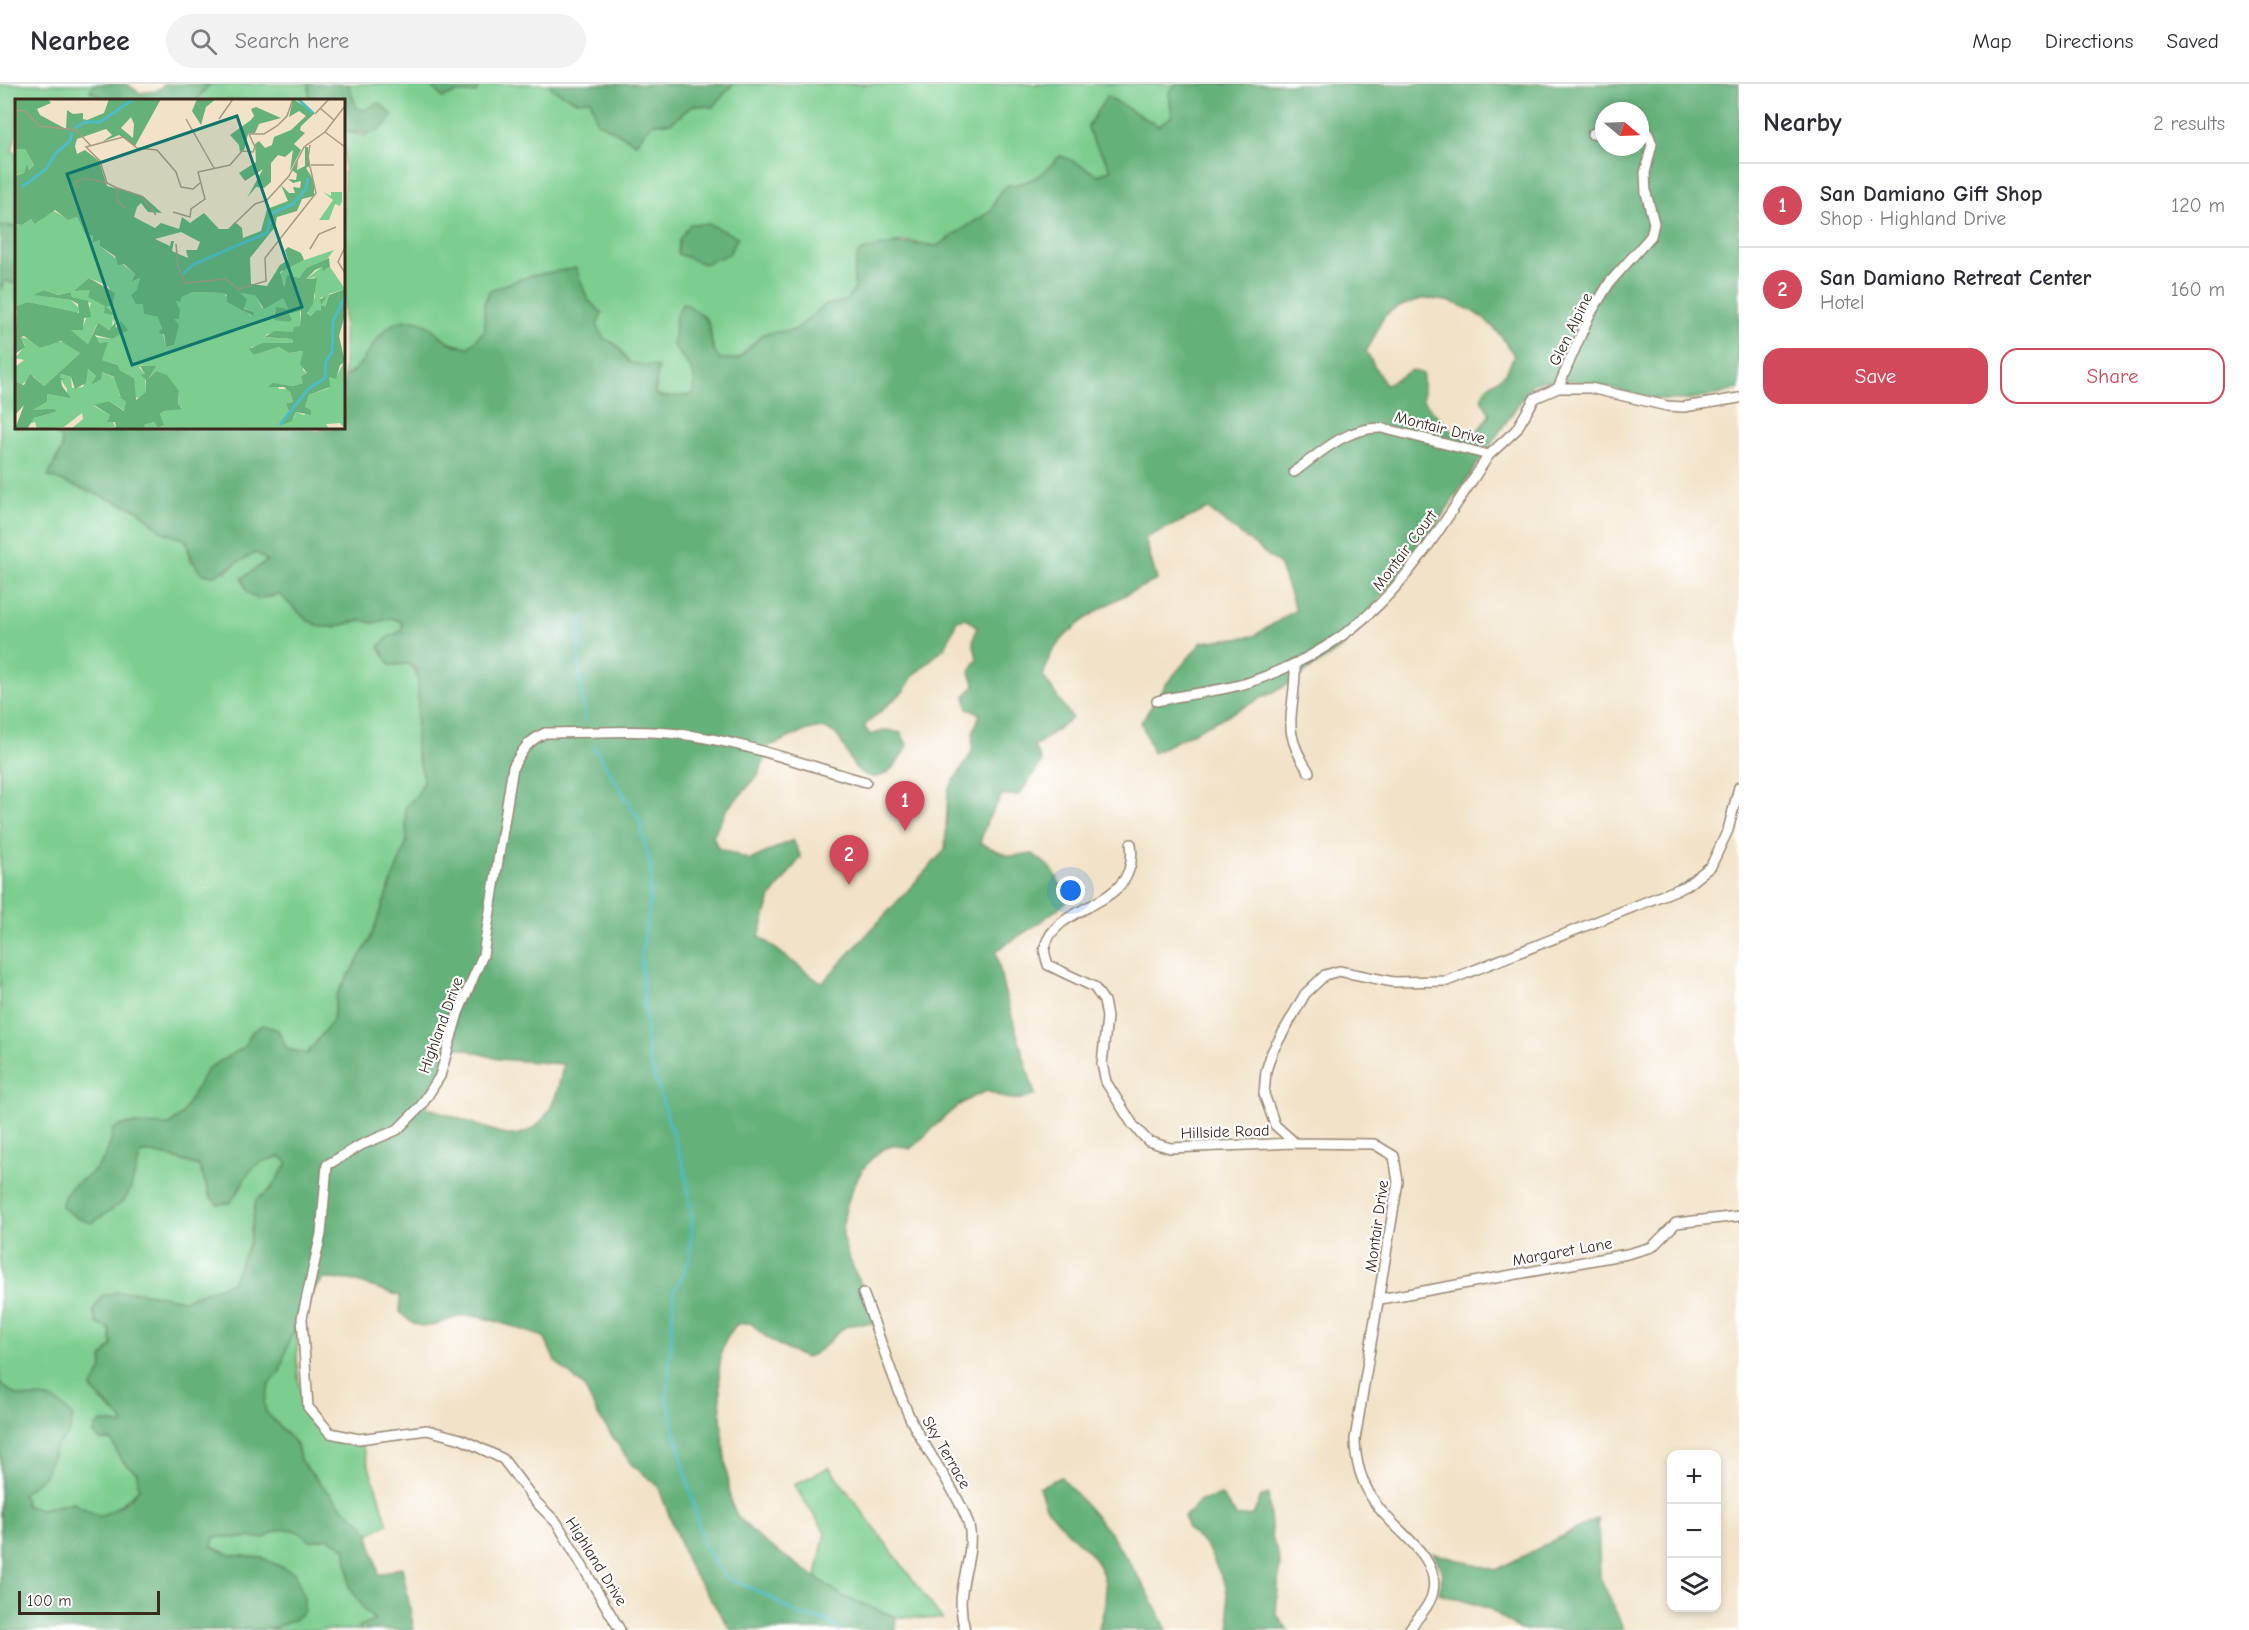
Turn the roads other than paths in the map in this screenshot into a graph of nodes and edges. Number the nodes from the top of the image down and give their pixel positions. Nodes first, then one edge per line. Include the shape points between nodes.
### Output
1 (1595, 133) edge
2 (1592, 134) dead end
3 (1649, 136) edge
4 (1558, 388) junction
5 (1739, 398) edge
6 (1489, 455) junction
7 (1294, 472) dead end
8 (1295, 665) junction
9 (1156, 701) dead end
10 (1309, 772) dead end
11 (866, 782) dead end
12 (1739, 787) edge
13 (1131, 844) dead end
14 (1295, 1143) junction
15 (1739, 1216) edge
16 (863, 1293) dead end
17 (1380, 1299) junction
18 (620, 1630) edge
19 (965, 1630) edge
20 (1409, 1630) edge

1 - 2 street
3 - 4 street, Glen Alpine via 1652,144 1645,173 1654,223 1651,236 1606,288 1589,316
4 - 5 street, Montair Drive via 1590,388 1684,407
4 - 6 street, Montair Drive via 1535,398 1516,430
6 - 7 street, Montair Drive via 1371,427 1345,435
6 - 8 street, Montair Court via 1410,572 1384,603 1352,630
8 - 9 street, Montair Court via 1224,690 1186,693
8 - 10 street via 1291,737
11 - 18 street, Highland Drive via 751,749 681,735 630,731 545,733 535,737 524,745 513,767 483,955 458,1013 440,1076 421,1106 397,1130 327,1165 321,1234 302,1318 308,1407 330,1433 359,1439 427,1430 461,1439 503,1459 557,1523
12 - 14 street via 1728,830 1711,866 1686,886 1447,981 1393,982 1339,971 1317,981 1305,994 1272,1052 1266,1071 1264,1094 1275,1125
13 - 14 street, Hillside Road via 1129,875 1118,888 1051,933 1044,949 1048,965 1094,987 1104,1001 1107,1017 1102,1064 1106,1082 1133,1125 1155,1144 1170,1148
14 - 17 street, Montair Drive via 1374,1144 1394,1156 1398,1182
15 - 17 street, Margaret Lane via 1676,1223 1653,1247 1627,1254
16 - 19 street, Sky Terrace via 910,1418 970,1530 960,1588
17 - 20 street, Montair Drive via 1354,1439 1355,1457 1360,1477 1377,1505 1426,1560 1434,1575 1429,1601

